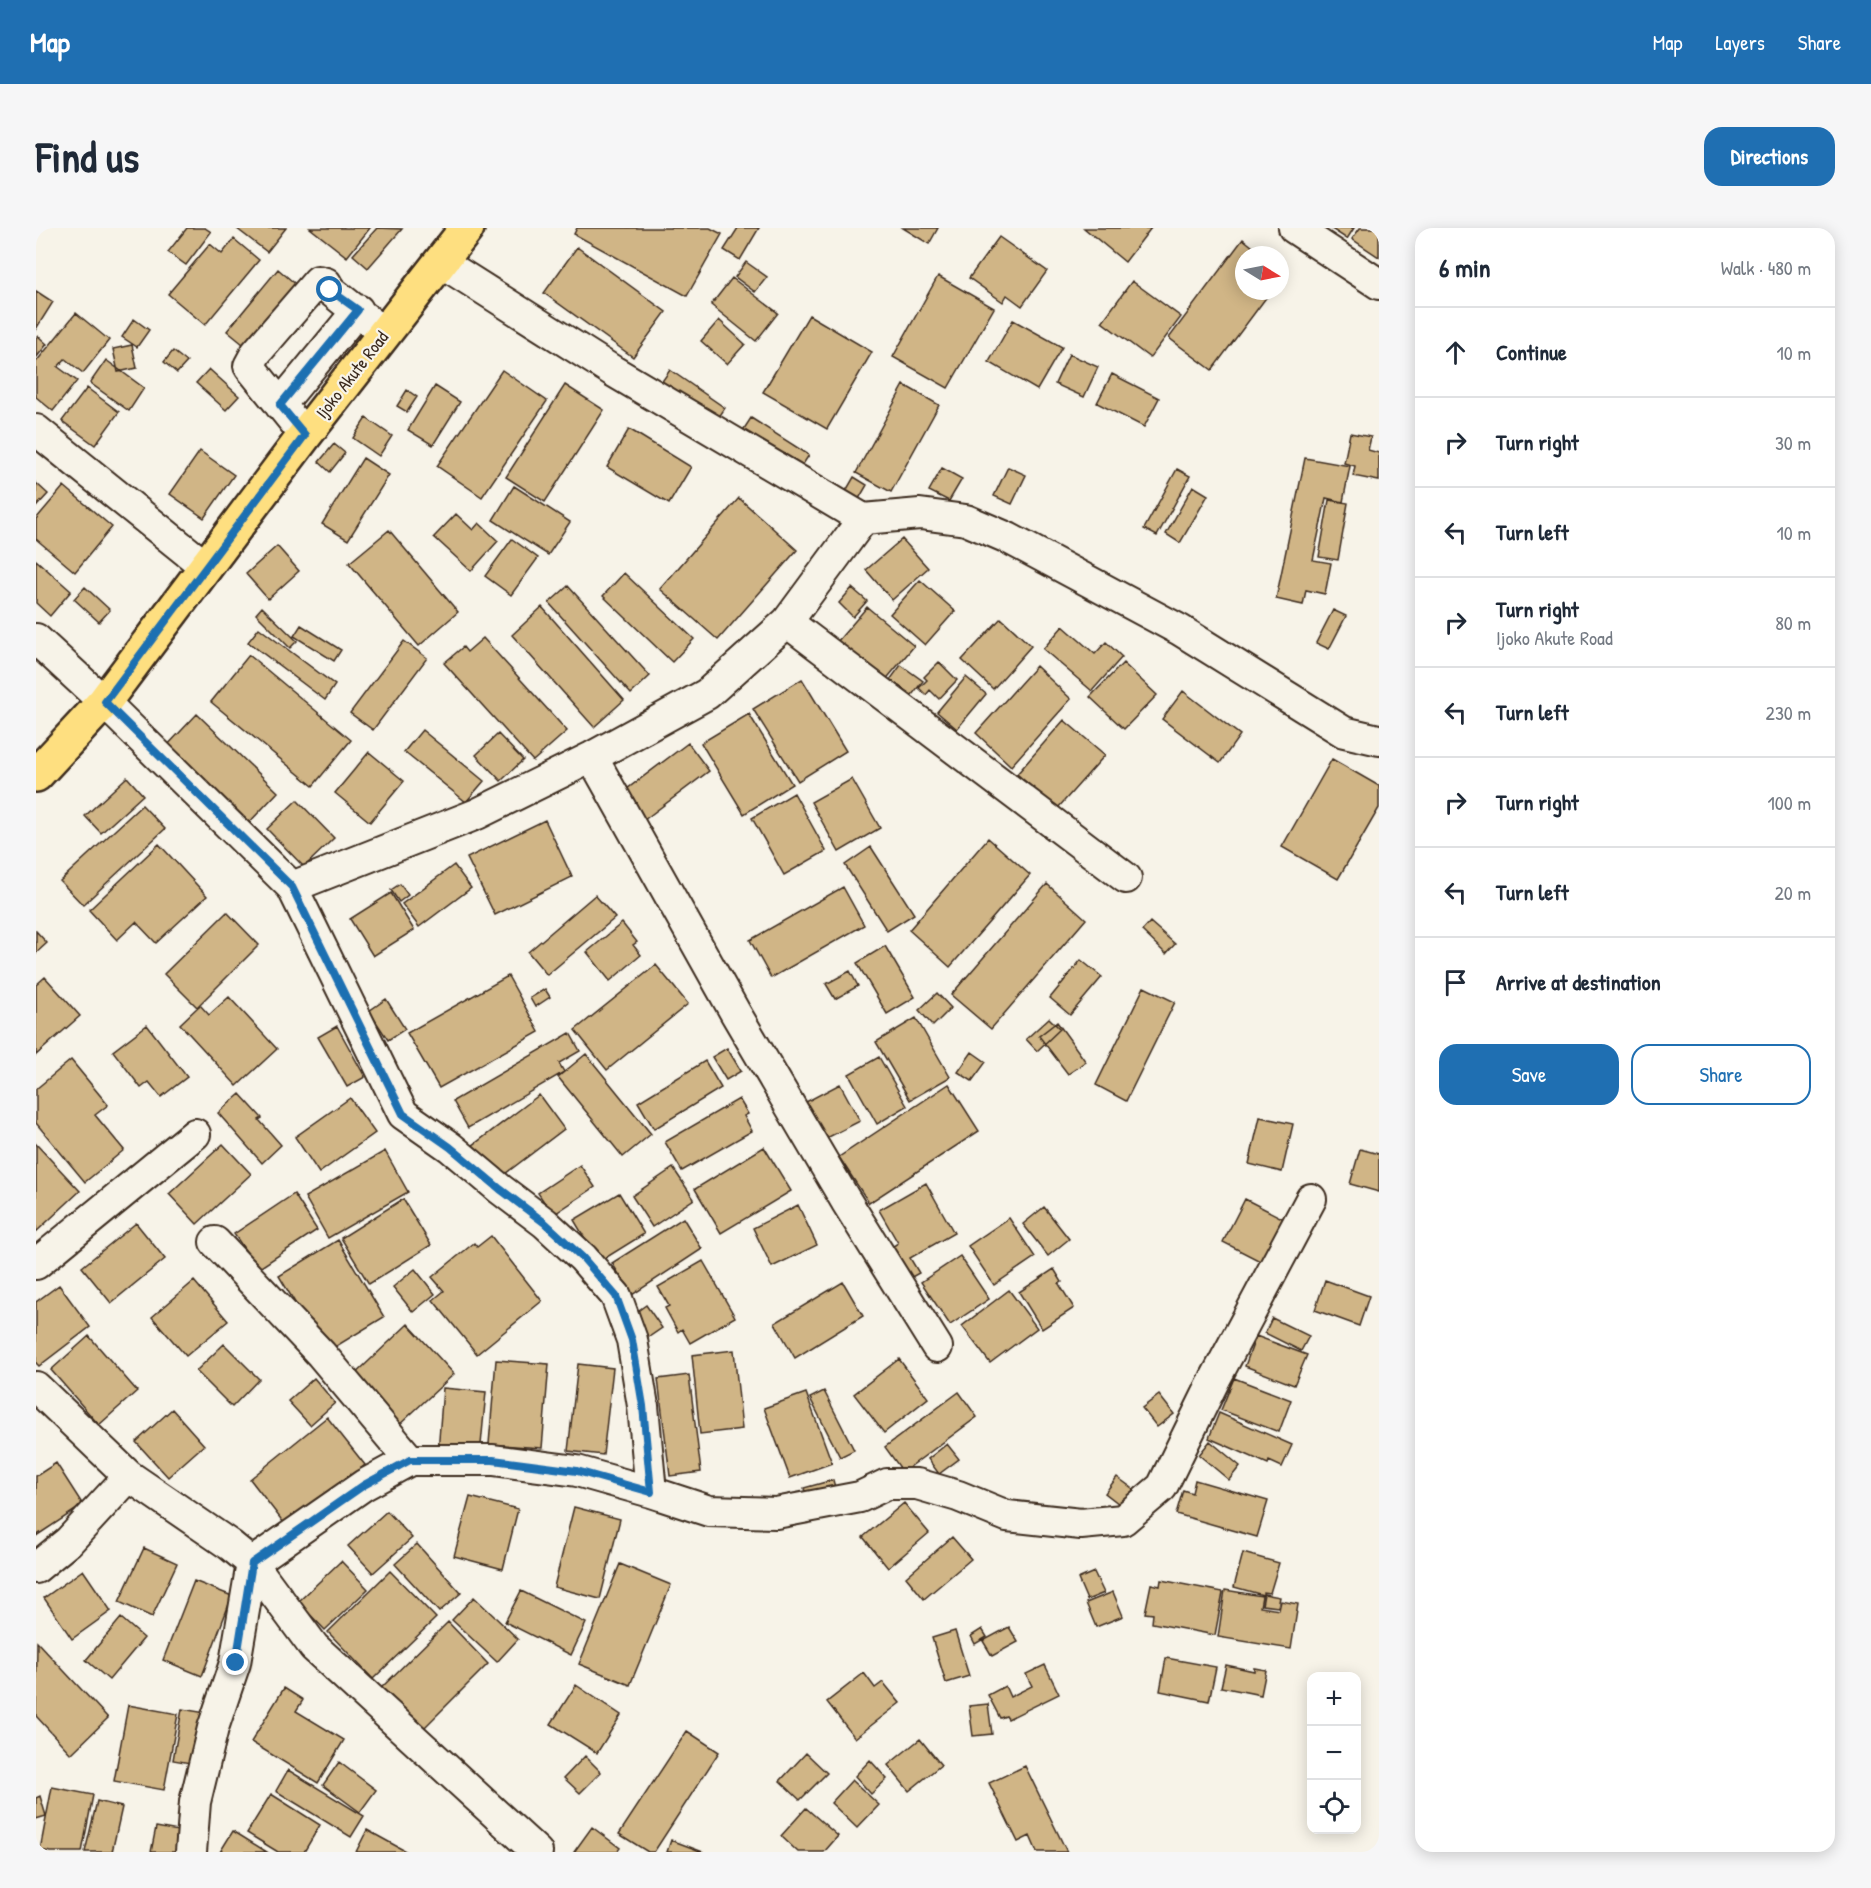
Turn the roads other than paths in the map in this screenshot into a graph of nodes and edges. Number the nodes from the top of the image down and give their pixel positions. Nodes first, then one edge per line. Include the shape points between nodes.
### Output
1 (467, 228) edge
2 (1294, 228) edge
3 (441, 262) junction
4 (1379, 284) edge
5 (358, 310) junction
6 (384, 333) junction
7 (280, 405) junction
8 (36, 430) edge
9 (305, 435) junction
10 (863, 519) junction
11 (206, 567) junction
12 (788, 622) junction
13 (36, 639) edge
14 (105, 702) junction
15 (1379, 740) edge
16 (592, 757) junction
17 (36, 775) edge
18 (1126, 878) dead end
19 (292, 887) junction
20 (195, 1134) dead end
21 (1311, 1199) dead end
22 (215, 1242) dead end
23 (36, 1264) edge
24 (937, 1347) dead end
25 (36, 1387) edge
26 (410, 1460) junction
27 (129, 1476) junction
28 (651, 1492) junction
29 (252, 1563) junction
30 (36, 1568) edge
31 (191, 1852) edge
32 (537, 1852) edge

1 - 3 main road, Ijoko Akute Road
2 - 4 street
3 - 6 main road, Ijoko Akute Road
3 - 10 street via 613,371
5 - 6 street
5 - 7 street
5 - 7 street via 318,281 278,326 249,366
6 - 9 main road, Ijoko Akute Road
7 - 9 street
8 - 11 street
9 - 11 main road, Ijoko Akute Road
10 - 12 street
10 - 15 street via 920,514 966,520 1008,538 1180,630 1344,732
11 - 14 main road, Ijoko Akute Road
12 - 16 street via 707,694
12 - 18 street
13 - 14 street
14 - 17 main road, Ijoko Akute Road
14 - 19 street
16 - 19 street via 477,814
16 - 24 street via 736,1014
19 - 28 street via 403,1114 545,1223 616,1296 632,1340
20 - 23 street
21 - 28 street via 1162,1486 1123,1520 1081,1524 1007,1516 917,1484 887,1484 860,1497 776,1513 709,1511
22 - 26 street via 321,1354
25 - 27 street
26 - 28 street via 493,1460 577,1471
26 - 29 street via 364,1485
27 - 29 street
27 - 30 street via 69,1540
29 - 31 street via 236,1663 213,1728 195,1802
29 - 32 street via 314,1647

